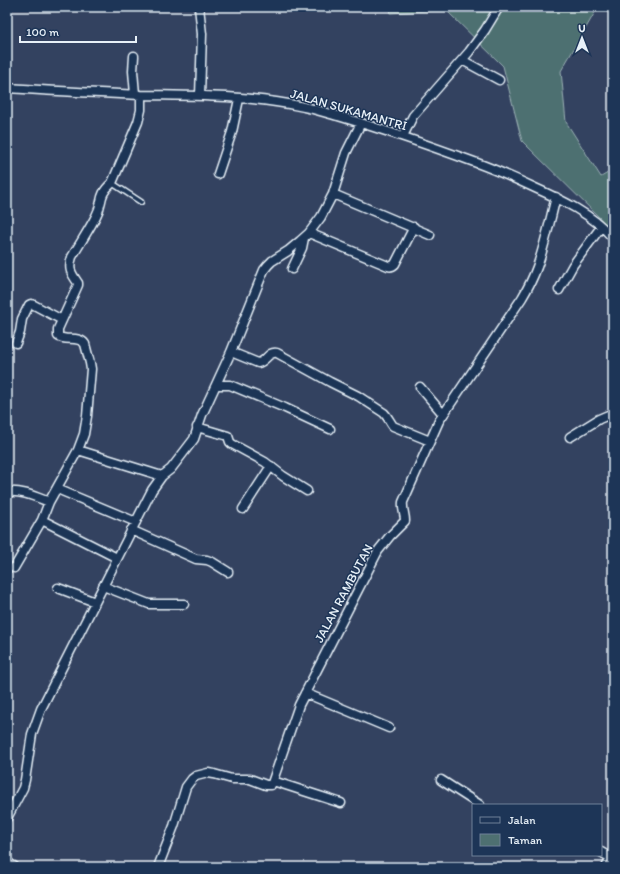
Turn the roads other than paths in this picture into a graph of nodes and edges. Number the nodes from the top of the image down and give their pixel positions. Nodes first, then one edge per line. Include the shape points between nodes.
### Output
1 (199, 7) edge
2 (499, 7) edge
3 (134, 56) dead end
4 (462, 60) junction
5 (499, 80) dead end
6 (7, 88) edge
7 (138, 94) junction
8 (200, 96) junction
9 (239, 99) junction
10 (361, 123) junction
11 (403, 136) junction
12 (218, 174) dead end
13 (112, 183) junction
14 (333, 194) junction
15 (556, 197) junction
16 (141, 202) dead end
17 (414, 227) junction
18 (601, 227) junction
19 (430, 234) dead end
20 (306, 236) junction
21 (613, 238) edge
22 (292, 269) dead end
23 (559, 290) dead end
24 (62, 320) junction
25 (16, 343) dead end
26 (231, 352) junction
27 (216, 385) junction
28 (420, 387) dead end
29 (613, 413) edge
30 (443, 414) junction
31 (198, 427) junction
32 (330, 429) dead end
33 (570, 437) dead end
34 (430, 441) junction
35 (78, 450) junction
36 (271, 466) junction
37 (162, 476) junction
38 (307, 491) dead end
39 (7, 492) edge
40 (62, 492) dead end
41 (49, 502) junction
42 (243, 509) dead end
43 (42, 520) junction
44 (136, 522) junction
45 (131, 530) junction
46 (117, 558) junction
47 (14, 568) dead end
48 (228, 572) dead end
49 (103, 586) junction
50 (58, 588) dead end
51 (95, 602) junction
52 (184, 604) dead end
53 (305, 693) junction
54 (389, 728) dead end
55 (441, 780) dead end
56 (273, 781) junction
57 (341, 803) dead end
58 (478, 804) edge
59 (7, 818) edge
60 (602, 852) edge
61 (612, 856) edge
62 (7, 862) edge
63 (15, 867) edge
64 (158, 867) edge
65 (606, 867) edge

1 - 8 street via 202,34
2 - 4 street
3 - 7 street
4 - 5 street
4 - 11 street via 413,116
6 - 7 street, JALAN SUKAMANTRI
7 - 8 street, JALAN SUKAMANTRI
7 - 13 street via 141,110 138,122
8 - 9 street, JALAN SUKAMANTRI
9 - 10 street, JALAN SUKAMANTRI via 304,107
9 - 12 street via 232,132
10 - 11 street, JALAN SUKAMANTRI
10 - 14 street via 346,153
11 - 15 street, JALAN SUKAMANTRI via 497,170
13 - 16 lane
13 - 24 street via 102,194 97,215 71,260 70,269 78,285
14 - 17 street
14 - 20 street via 321,217
15 - 18 street, JALAN SUKAMANTRI via 584,213
15 - 30 street, JALAN RAMBUTAN via 530,285
17 - 19 street
17 - 20 street via 396,264 392,266
18 - 21 street, JALAN SUKAMANTRI
18 - 23 street via 573,265
20 - 22 street
20 - 26 street via 268,264 264,270
24 - 25 street via 34,305 29,305 22,319
24 - 35 street via 58,336 82,340 90,363 87,416
26 - 27 street
26 - 34 street via 258,363 270,354 277,354 358,396 384,413 393,426
27 - 31 street
27 - 32 street via 230,385
28 - 30 street
29 - 33 street
30 - 34 street, JALAN RAMBUTAN
31 - 36 street via 228,436 232,444
31 - 37 street via 192,443
34 - 53 street, JALAN RAMBUTAN via 403,502 405,521 378,551
35 - 37 street
35 - 41 street
36 - 38 street
36 - 42 street
37 - 44 street
39 - 41 street via 18,492
40 - 44 street
41 - 43 street
43 - 46 street
43 - 47 street
44 - 45 street
45 - 46 street
45 - 48 street via 196,559 212,562
46 - 49 street
49 - 51 street
49 - 52 street via 149,604
50 - 51 street
51 - 59 street via 41,709 32,734 23,788
53 - 54 street
53 - 56 street, JALAN RAMBUTAN via 295,714
55 - 58 street
56 - 57 street
56 - 64 street via 266,785 250,779 232,779 208,773 196,776 186,787
60 - 61 street
61 - 65 street
62 - 63 street

